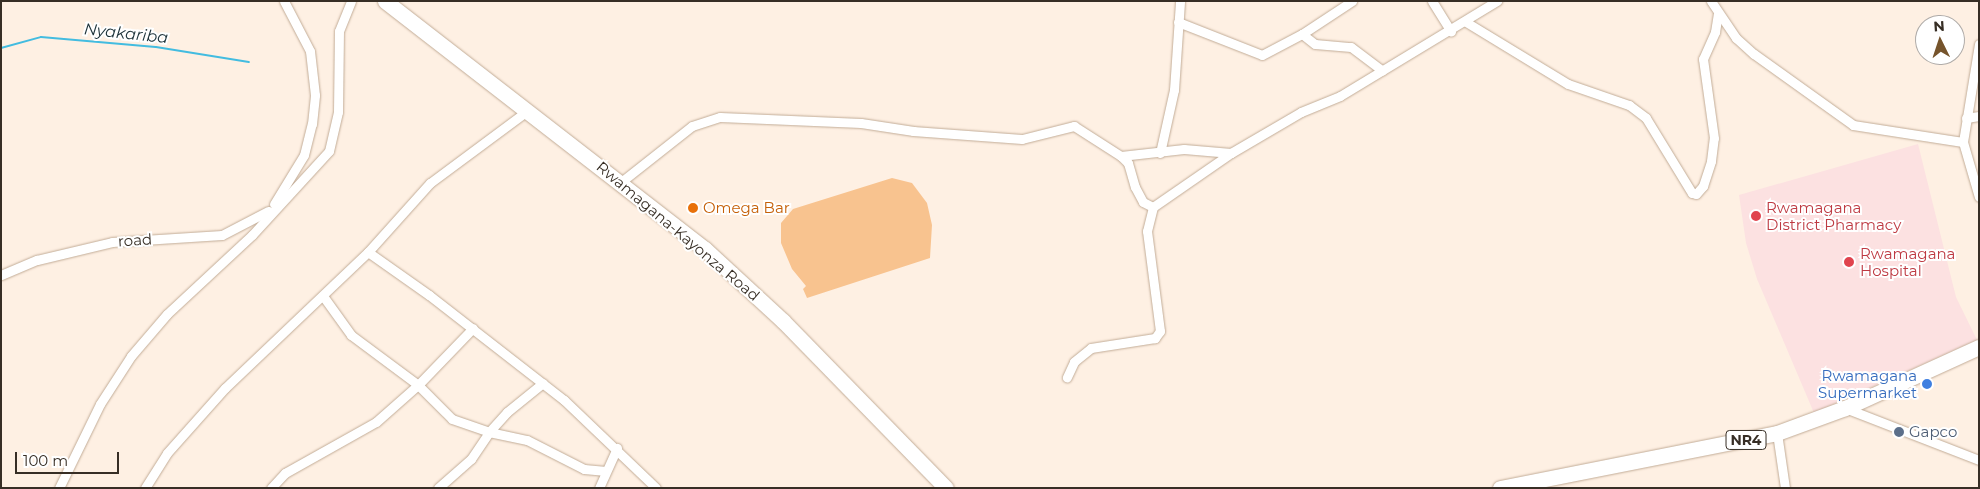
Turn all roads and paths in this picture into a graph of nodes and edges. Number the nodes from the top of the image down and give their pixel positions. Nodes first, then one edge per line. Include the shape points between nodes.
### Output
1 (284, 1) edge
2 (351, 1) edge
3 (385, 1) edge
4 (1180, 1) edge
5 (1352, 1) edge
6 (1432, 1) edge
7 (1497, 1) edge
8 (1711, 1) edge
9 (1718, 14) junction
10 (1178, 22) junction
11 (1466, 22) junction
12 (1451, 31) junction
13 (1302, 34) junction
14 (1979, 44) edge
15 (1382, 70) junction
16 (527, 111) junction
17 (1979, 116) edge
18 (1966, 118) junction
19 (1963, 142) junction
20 (1160, 153) junction
21 (1231, 153) junction
22 (1121, 156) junction
23 (621, 182) junction
24 (1979, 197) edge
25 (1153, 207) junction
26 (268, 211) junction
27 (265, 220) junction
28 (368, 252) junction
29 (1, 275) edge
30 (322, 296) junction
31 (473, 328) junction
32 (1979, 347) edge
33 (1067, 377) dead end
34 (543, 384) junction
35 (418, 385) junction
36 (1845, 408) junction
37 (488, 432) junction
38 (1777, 433) junction
39 (617, 448) junction
40 (1979, 460) edge
41 (606, 471) junction
42 (60, 488) edge
43 (144, 488) edge
44 (272, 488) edge
45 (438, 488) edge
46 (599, 488) edge
47 (656, 488) edge
48 (946, 488) edge
49 (1500, 488) edge
50 (1785, 488) edge

1 - 26 street via 310,51 314,111 304,155 288,185
2 - 27 street via 339,31 340,93 332,146 316,169
3 - 16 highway, Rwamagana-Kayonza Road
4 - 10 street
5 - 13 street
6 - 12 street
7 - 11 street
8 - 9 street
9 - 11 street via 1715,32 1703,59 1714,138 1703,186 1696,194 1692,193 1646,118 1629,105 1568,84
9 - 19 street via 1754,54 1853,125
10 - 13 street via 1258,55
10 - 20 street via 1174,90
11 - 12 street
12 - 15 street
13 - 15 street via 1315,44 1351,47
14 - 18 street
15 - 21 street
16 - 23 highway, Rwamagana-Kayonza Road
16 - 28 street via 444,170
17 - 18 street
18 - 19 street
19 - 24 street
20 - 21 street via 1184,148
20 - 22 street
21 - 25 street
22 - 23 street via 1074,126 1022,139 913,131 861,123 720,117 692,126
22 - 25 street via 1128,163 1135,187 1144,202
23 - 48 highway, Rwamagana-Kayonza Road via 757,295
25 - 33 street via 1147,231 1160,335 1091,348 1074,362
26 - 27 street
26 - 29 street, road via 222,235 112,242 37,260
27 - 42 street via 167,314 126,363 100,404
28 - 30 street
28 - 31 street
30 - 35 street via 351,335
30 - 43 street via 224,388 167,452
31 - 34 street
31 - 35 street
32 - 36 highway, NR4
34 - 37 street
34 - 39 street
35 - 37 street via 452,419
35 - 44 street via 376,422 285,473
36 - 38 highway, NR4
36 - 40 street via 1884,420
37 - 41 street via 528,440 584,469
37 - 45 street via 471,459
38 - 49 highway, NR4
38 - 50 street
39 - 41 street
39 - 47 street
41 - 46 street

